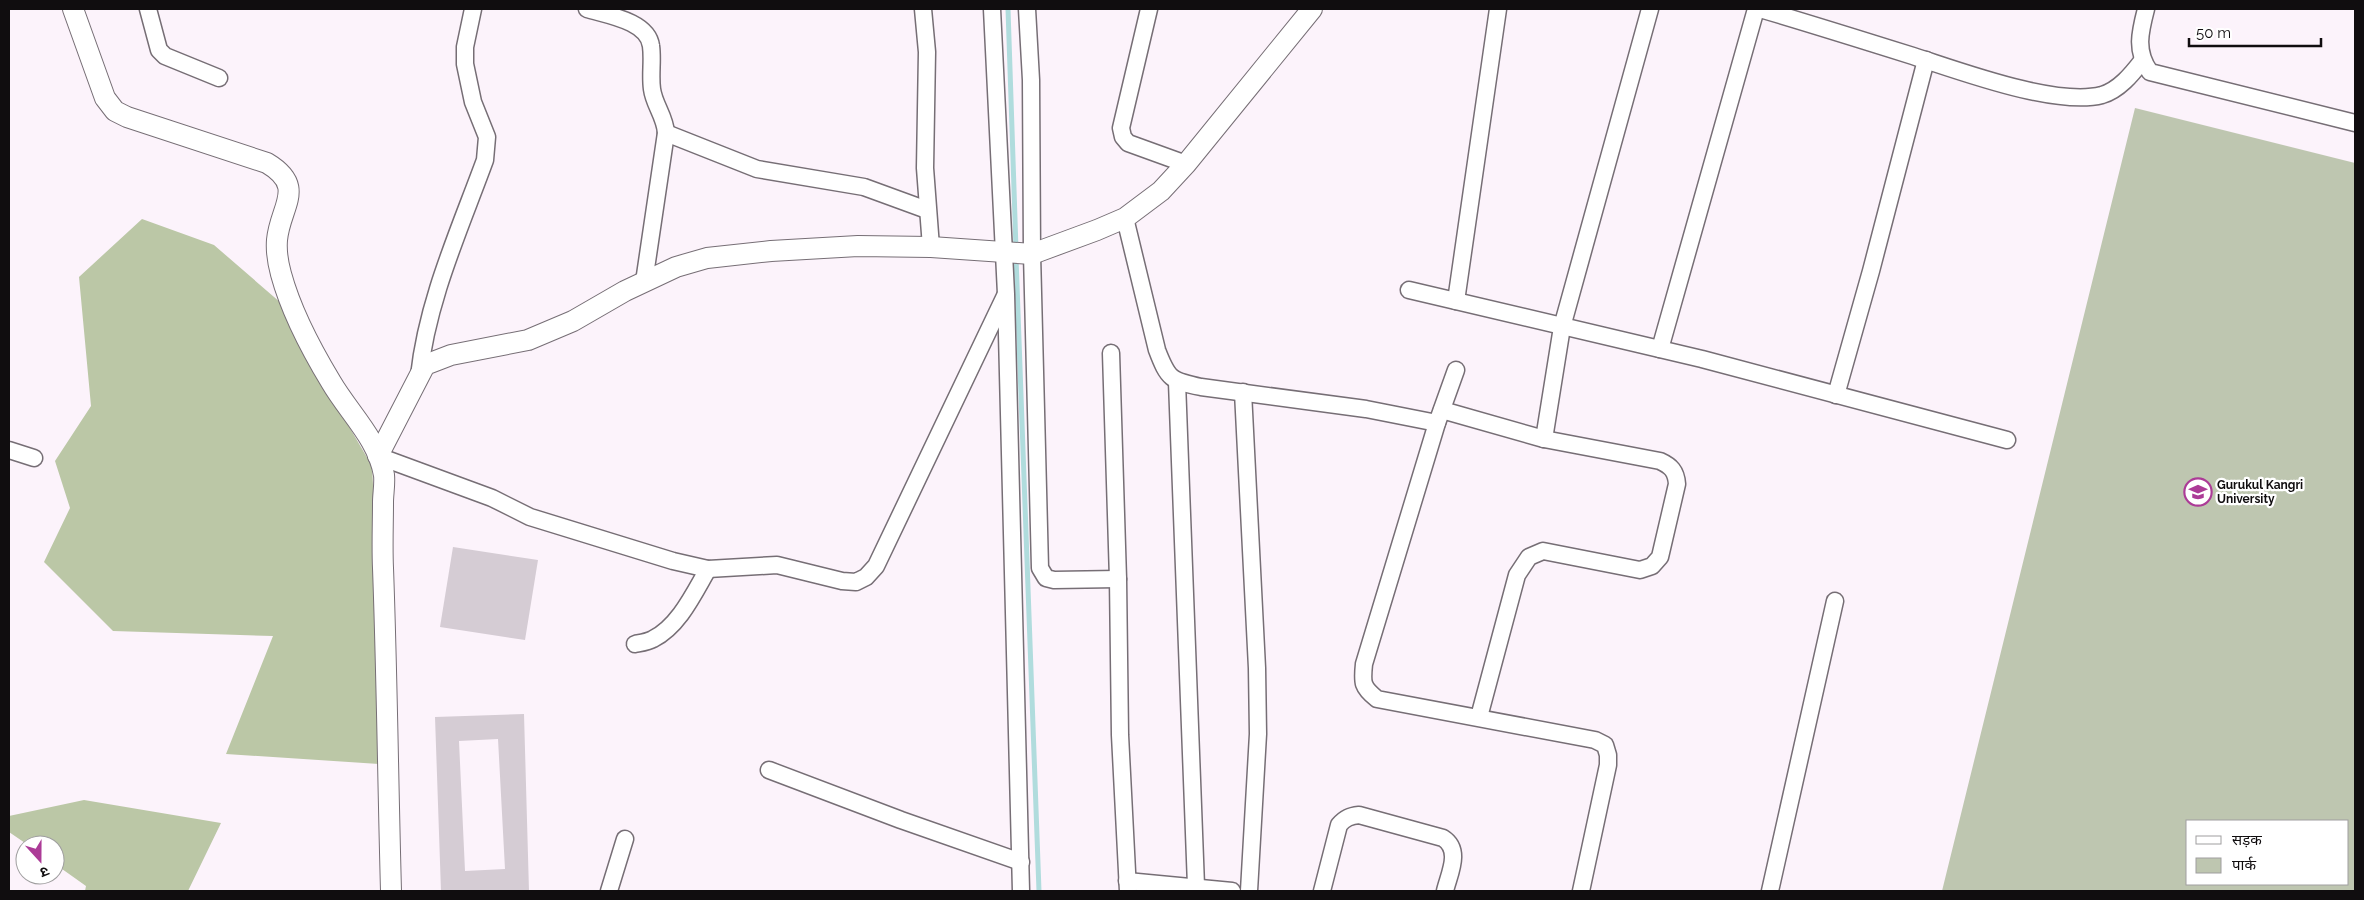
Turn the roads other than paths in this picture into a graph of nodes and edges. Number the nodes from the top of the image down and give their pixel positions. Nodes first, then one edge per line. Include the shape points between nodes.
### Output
1 (73, 9) edge
2 (148, 9) edge
3 (473, 9) edge
4 (587, 9) edge
5 (923, 9) edge
6 (992, 9) edge
7 (1027, 9) edge
8 (1149, 9) edge
9 (1312, 9) edge
10 (1650, 9) edge
11 (1756, 9) edge
12 (1760, 9) edge
13 (2146, 9) edge
14 (1493, 10) edge
15 (1926, 60) junction
16 (2142, 61) junction
17 (219, 78) dead end
18 (2355, 123) edge
19 (666, 133) junction
20 (1186, 164) junction
21 (927, 210) junction
22 (1124, 218) junction
23 (931, 247) junction
24 (1017, 253) junction
25 (644, 282) junction
26 (1409, 290) dead end
27 (1006, 294) junction
28 (1456, 301) junction
29 (1562, 327) junction
30 (1660, 349) junction
31 (1111, 353) dead end
32 (1456, 370) dead end
33 (419, 377) junction
34 (1177, 382) junction
35 (1243, 392) junction
36 (1836, 395) junction
37 (1439, 417) junction
38 (1544, 439) junction
39 (2007, 440) dead end
40 (9, 450) edge
41 (378, 456) junction
42 (34, 458) dead end
43 (708, 569) junction
44 (1118, 579) junction
45 (1835, 600) dead end
46 (635, 644) dead end
47 (1479, 717) junction
48 (769, 770) dead end
49 (626, 839) dead end
50 (1021, 862) junction
51 (1128, 886) edge
52 (1196, 886) junction
53 (391, 891) edge
54 (609, 891) edge
55 (1021, 891) edge
56 (1232, 891) edge
57 (1249, 891) edge
58 (1322, 891) edge
59 (1445, 891) edge
60 (1581, 891) edge
61 (1770, 891) edge

1 - 41 street via 106,98 115,111 267,163 282,172 288,182 289,195 277,239 276,257 282,279 331,383 367,433
2 - 17 street via 159,50 165,56
3 - 33 street via 465,64 473,102 487,137 486,154 430,312
4 - 19 street via 633,24 648,36 652,89
5 - 21 street via 927,52
6 - 24 street
7 - 24 street via 1031,80
8 - 20 street via 1121,128 1123,137 1128,143
9 - 20 street
10 - 29 street
11 - 30 street
12 - 15 street
13 - 16 street via 2139,48
14 - 28 street
15 - 16 street via 2055,96 2102,95 2115,89
15 - 36 street
16 - 18 street via 2150,72 2160,76
19 - 21 street via 757,170 864,186
19 - 25 street
20 - 22 street via 1161,191
21 - 23 street
22 - 24 street
22 - 34 street via 1157,350 1165,370
23 - 24 street
23 - 25 street via 858,246 707,258 676,267
24 - 27 street
24 - 44 street via 1040,568 1046,578 1054,580
25 - 33 street via 573,321 528,340 437,359 425,365
26 - 28 street
27 - 43 street via 876,566 866,577 856,582 842,581 777,565
27 - 50 street
28 - 29 street
29 - 30 street
29 - 38 street
30 - 36 street
31 - 44 street
32 - 37 street
33 - 41 street
34 - 35 street
34 - 52 street
35 - 37 street
35 - 57 street via 1258,734
36 - 39 street
37 - 38 street
37 - 47 street via 1364,664 1362,682 1377,699
38 - 47 street via 1669,465 1676,473 1677,484 1660,557 1652,566 1640,570 1557,552 1543,551 1529,557 1517,575
40 - 42 street
41 - 43 street via 492,498 530,517
41 - 53 street via 384,476 382,549
43 - 46 street via 675,620 653,639
44 - 51 street via 1120,735
45 - 61 street
47 - 60 street via 1595,740 1605,745 1608,765
48 - 50 street
49 - 54 street
50 - 55 street
51 - 52 street
52 - 56 street
58 - 59 street via 1339,825 1351,816 1359,815 1450,842 1454,850

